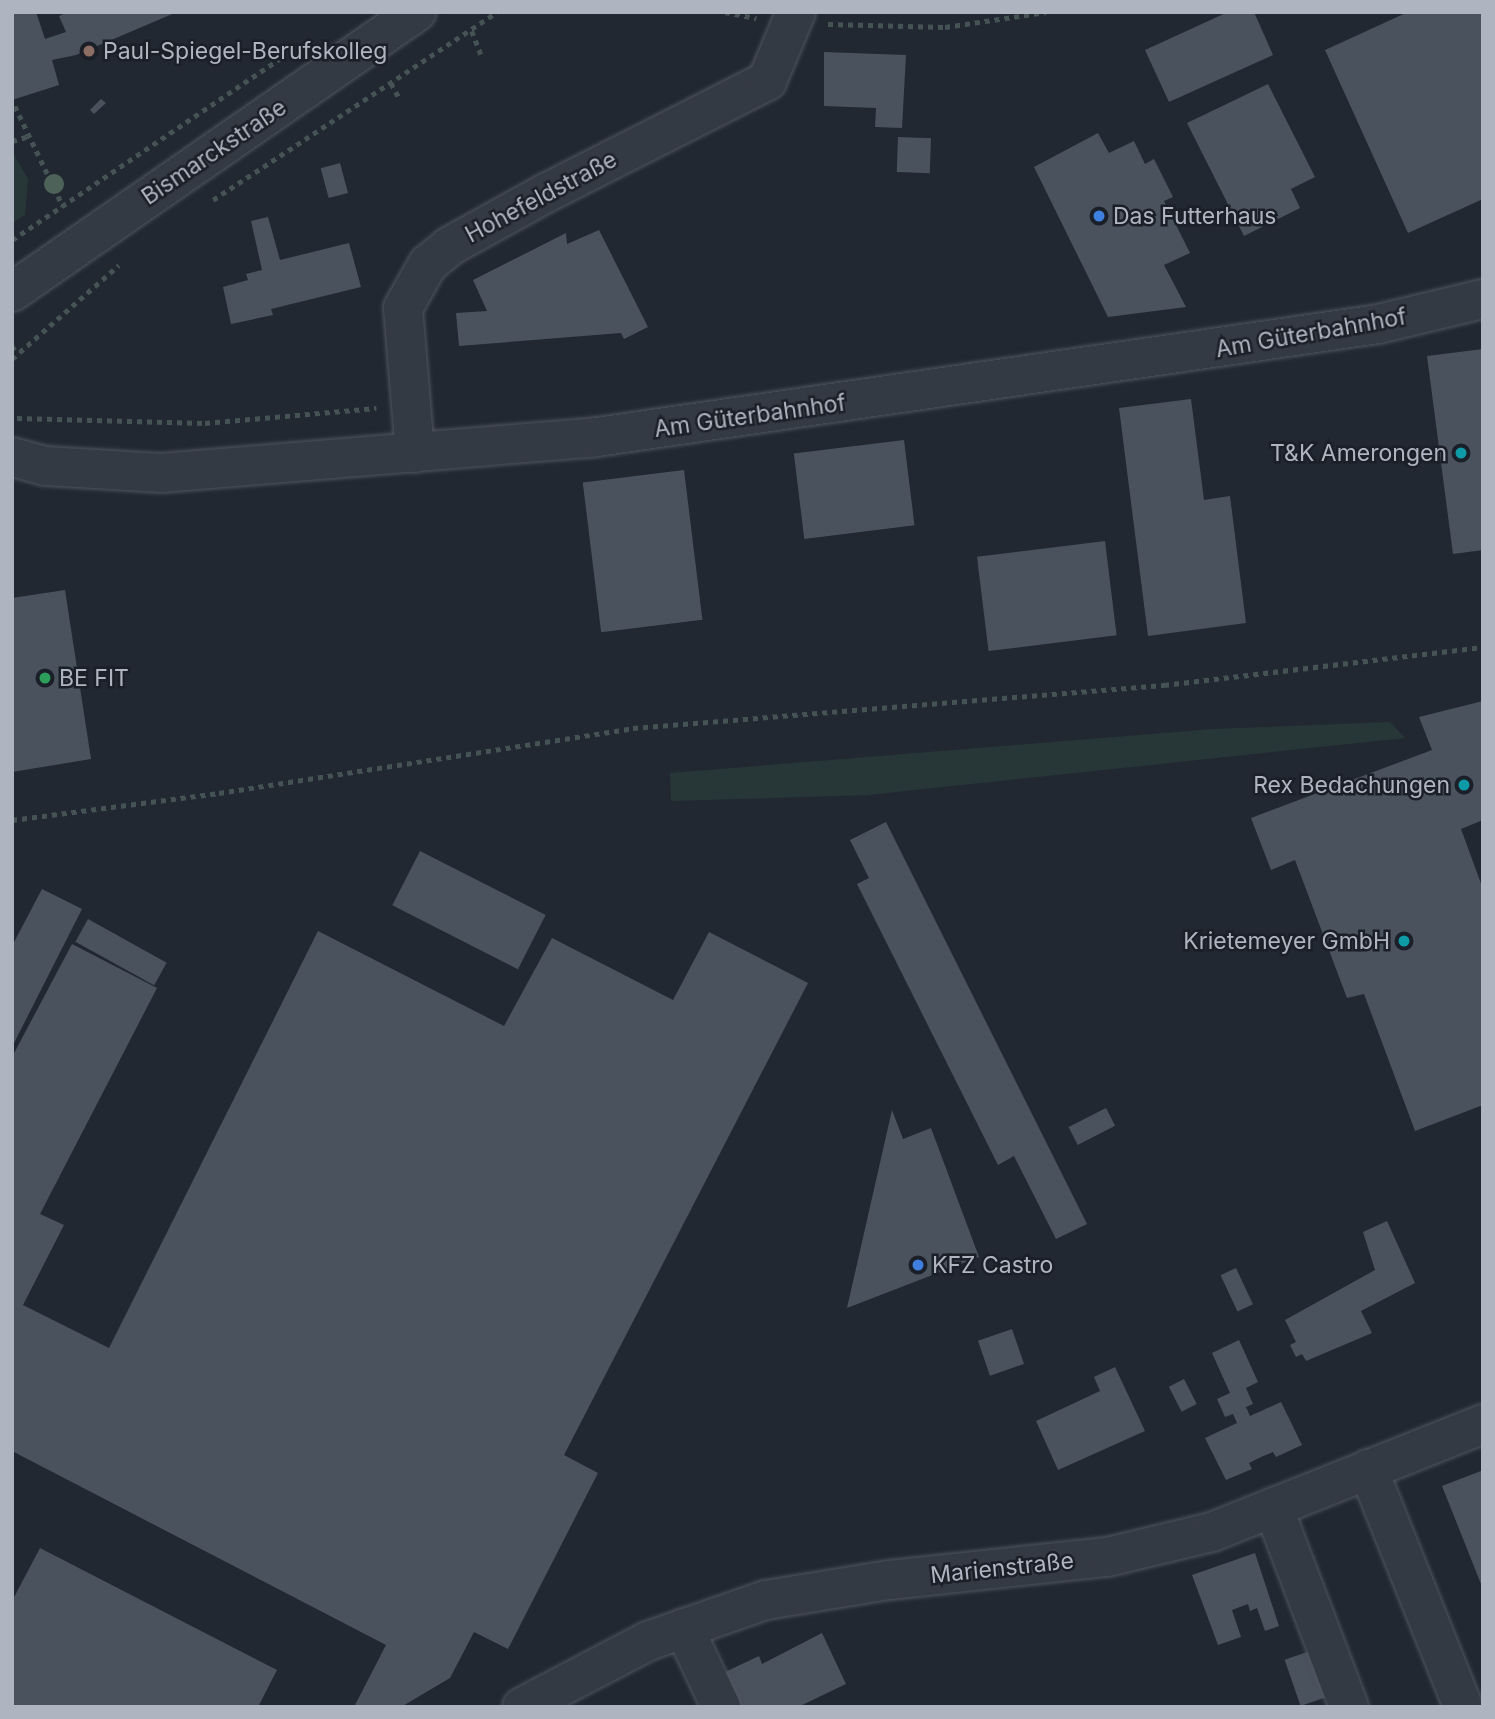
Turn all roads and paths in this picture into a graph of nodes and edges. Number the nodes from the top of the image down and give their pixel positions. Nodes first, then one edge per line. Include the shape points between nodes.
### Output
1 (416, 12) edge
2 (497, 12) edge
3 (724, 12) edge
4 (1046, 12) edge
5 (793, 17) edge
6 (472, 31) junction
7 (286, 55) dead end
8 (482, 57) dead end
9 (391, 83) junction
10 (400, 99) dead end
11 (15, 106) dead end
12 (30, 136) junction
13 (12, 141) edge
14 (63, 206) junction
15 (201, 209) dead end
16 (12, 240) edge
17 (122, 262) dead end
18 (12, 292) edge
19 (1483, 299) edge
20 (12, 346) edge
21 (17, 353) junction
22 (12, 359) edge
23 (390, 406) dead end
24 (12, 410) edge
25 (415, 453) junction
26 (12, 457) edge
27 (1483, 648) edge
28 (12, 820) edge
29 (1483, 1424) edge
30 (1368, 1469) junction
31 (1273, 1507) junction
32 (684, 1628) junction
33 (522, 1707) edge
34 (721, 1707) edge
35 (1349, 1707) edge
36 (1463, 1707) edge

1 - 18 street, Bismarckstraße
2 - 6 path
3 - 5 path
4 - 5 path via 945,27
5 - 25 street, Hohefeldstraße via 767,81 546,194 450,246 428,264 403,308
6 - 8 path
6 - 9 path
7 - 14 path
9 - 10 path
9 - 15 path
11 - 12 path
12 - 13 path
12 - 14 path
14 - 16 path
17 - 21 path
19 - 25 street, Am Güterbahnhof via 1378,324 1108,365 597,437
20 - 21 path
21 - 22 path
23 - 24 path via 205,423 17,418
25 - 26 street, Am Güterbahnhof via 161,473 46,467
27 - 28 path via 1164,685 633,728 219,793
29 - 30 street, Marienstraße
30 - 31 street, Marienstraße
30 - 36 street
31 - 32 street, Marienstraße via 1212,1532 1107,1557 890,1580 766,1600
31 - 35 street
32 - 33 street, Marienstraße via 648,1641
32 - 34 street

